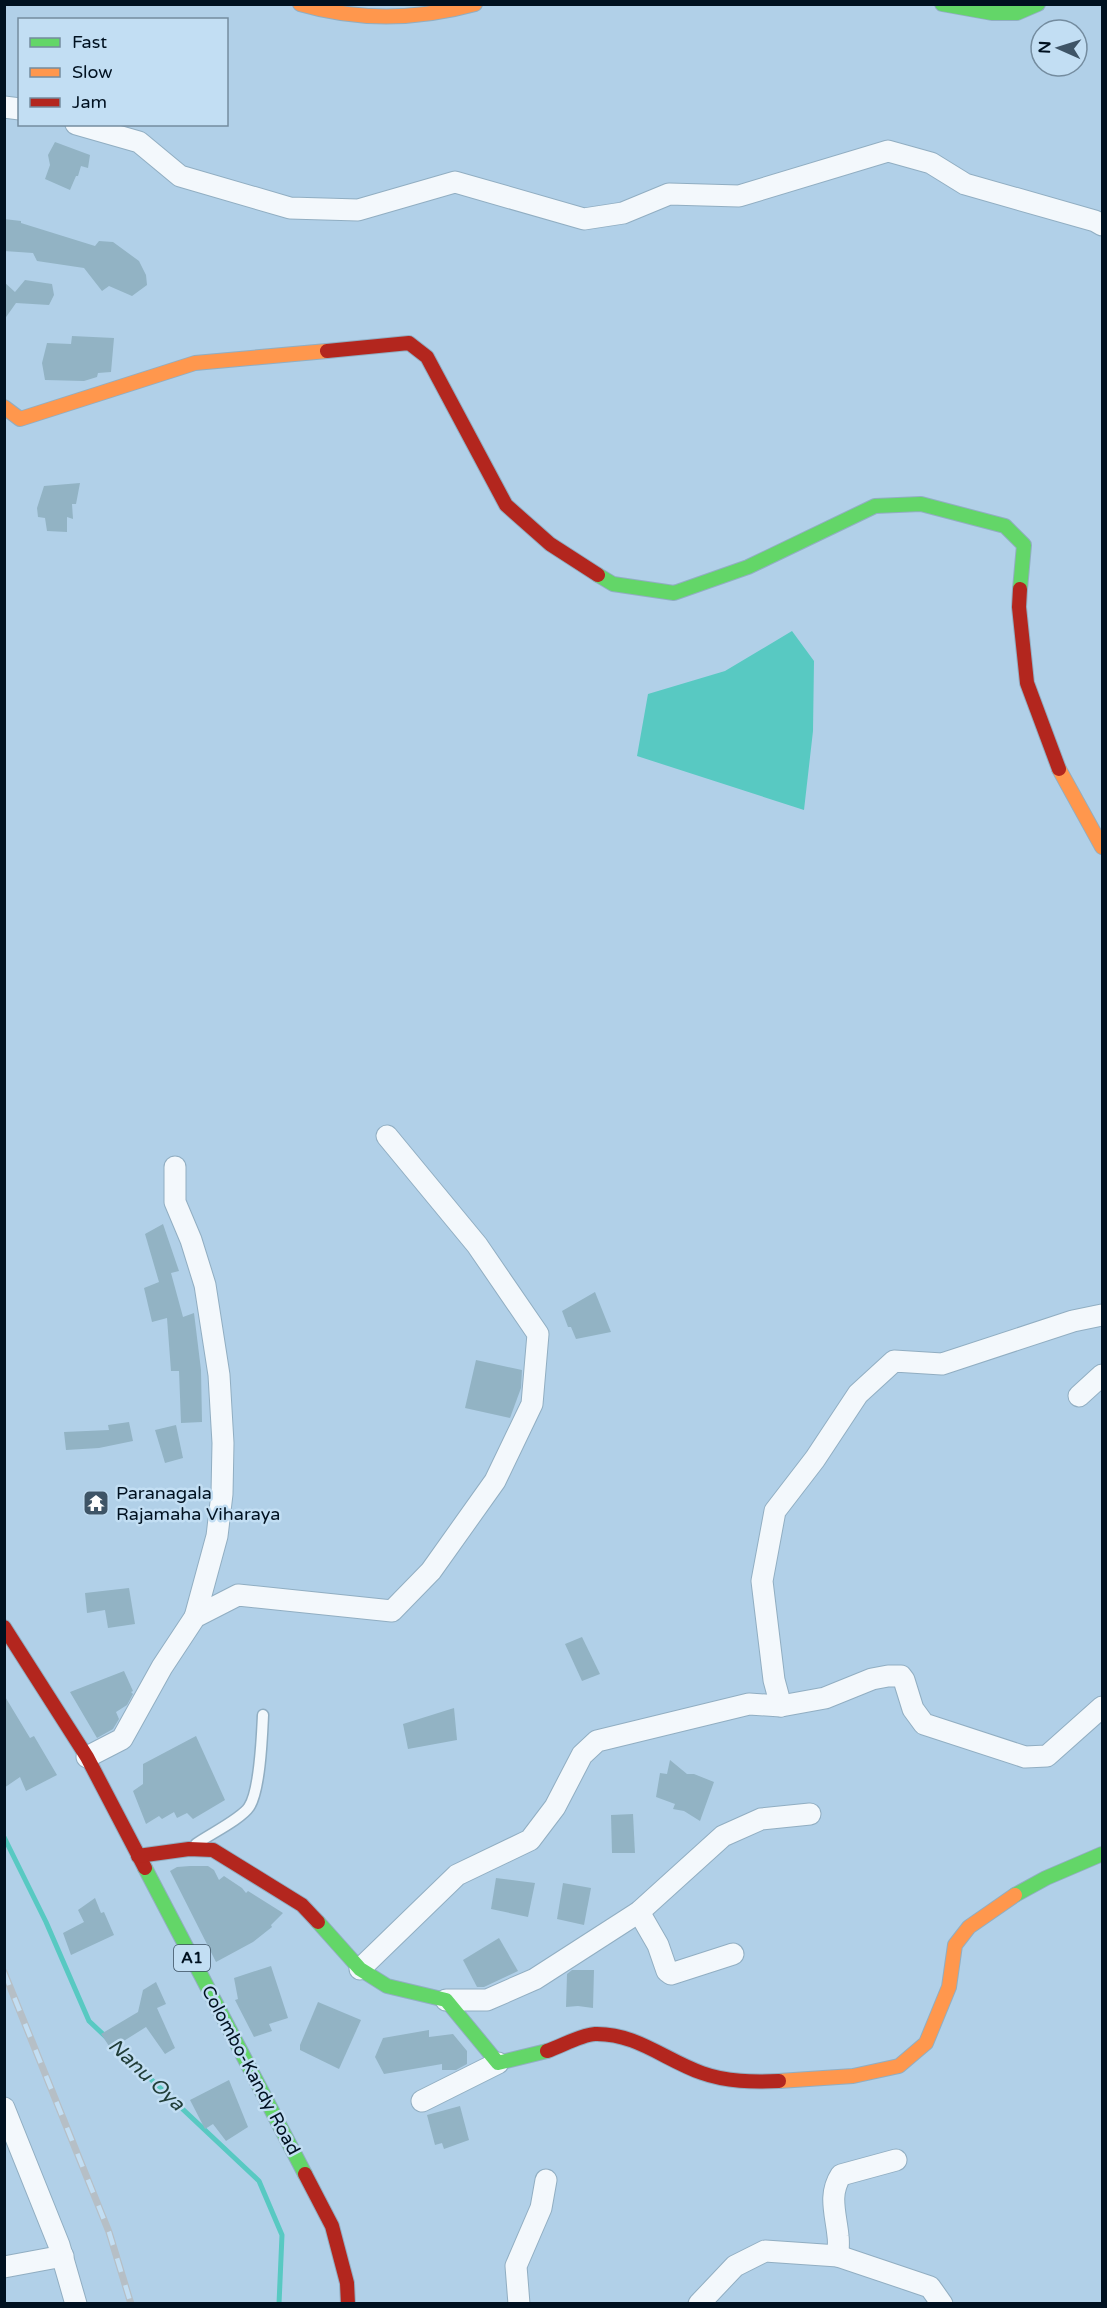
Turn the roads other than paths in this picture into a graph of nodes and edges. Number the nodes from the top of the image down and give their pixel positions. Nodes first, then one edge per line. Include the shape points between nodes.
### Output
1 (300, 4) edge
2 (475, 4) edge
3 (942, 4) edge
4 (1038, 4) edge
5 (83, 126) edge
6 (1102, 225) edge
7 (4, 407) edge
8 (1102, 847) edge
9 (387, 1136) dead end
10 (175, 1167) dead end
11 (1102, 1315) edge
12 (1102, 1375) edge
13 (1079, 1396) dead end
14 (195, 1617) junction
15 (4, 1627) edge
16 (780, 1706) junction
17 (1102, 1707) edge
18 (264, 1715) dead end
19 (87, 1757) junction
20 (810, 1814) dead end
21 (189, 1849) junction
22 (1102, 1854) edge
23 (138, 1857) junction
24 (639, 1912) junction
25 (733, 1954) dead end
26 (360, 1969) junction
27 (446, 2000) junction
28 (498, 2063) junction
29 (422, 2101) dead end
30 (4, 2108) edge
31 (896, 2160) dead end
32 (546, 2180) dead end
33 (63, 2256) junction
34 (838, 2256) junction
35 (4, 2267) edge
36 (76, 2304) edge
37 (348, 2304) edge
38 (519, 2304) edge
39 (699, 2304) edge
40 (942, 2304) edge

1 - 2 main road via 324,12 399,16 450,12
3 - 4 main road via 992,14 1017,13
5 - 6 street via 139,142 180,176 290,208 358,210 455,182 584,219 623,213 669,194 739,196 888,151 931,163 965,184
7 - 8 main road via 20,419 195,363 409,343 427,357 506,505 550,544 613,584 674,593 748,567 875,506 921,504 1005,526 1024,545 1019,607 1027,683 1060,771
9 - 14 street via 477,1245 538,1334 532,1404 495,1481 431,1571 392,1611 238,1595
10 - 14 street via 175,1202 205,1285 219,1375 224,1443 217,1536
11 - 16 street via 942,1364 894,1361 858,1394 775,1511 762,1581
12 - 13 street
14 - 19 street via 122,1739
15 - 19 main road, Colombo-Kandy Road / A1
16 - 17 street via 825,1698 872,1679 901,1677 913,1709 924,1724 1025,1757 1047,1756
16 - 26 street via 750,1704 597,1741 582,1755 555,1807 530,1840 457,1875
18 - 21 lane via 261,1756 250,1806
19 - 23 main road, Colombo-Kandy Road / A1
20 - 24 street via 761,1819 723,1836
21 - 23 main road
21 - 26 main road via 213,1850 302,1905
22 - 28 main road via 1005,1900 969,1927 955,1946 949,1987 926,2043 899,2066 853,2076 728,2080 701,2073 634,2040 592,2034
23 - 37 main road, Colombo-Kandy Road / A1 via 332,2226 347,2283
24 - 25 street via 671,1974
24 - 27 street via 535,1979 487,2000
26 - 27 main road via 387,1986
27 - 28 main road
28 - 29 street
30 - 33 street
31 - 34 street via 841,2175 834,2186
32 - 38 street via 540,2208 516,2266
33 - 35 street
33 - 36 street
34 - 39 street via 765,2251 735,2266
34 - 40 street via 930,2287

